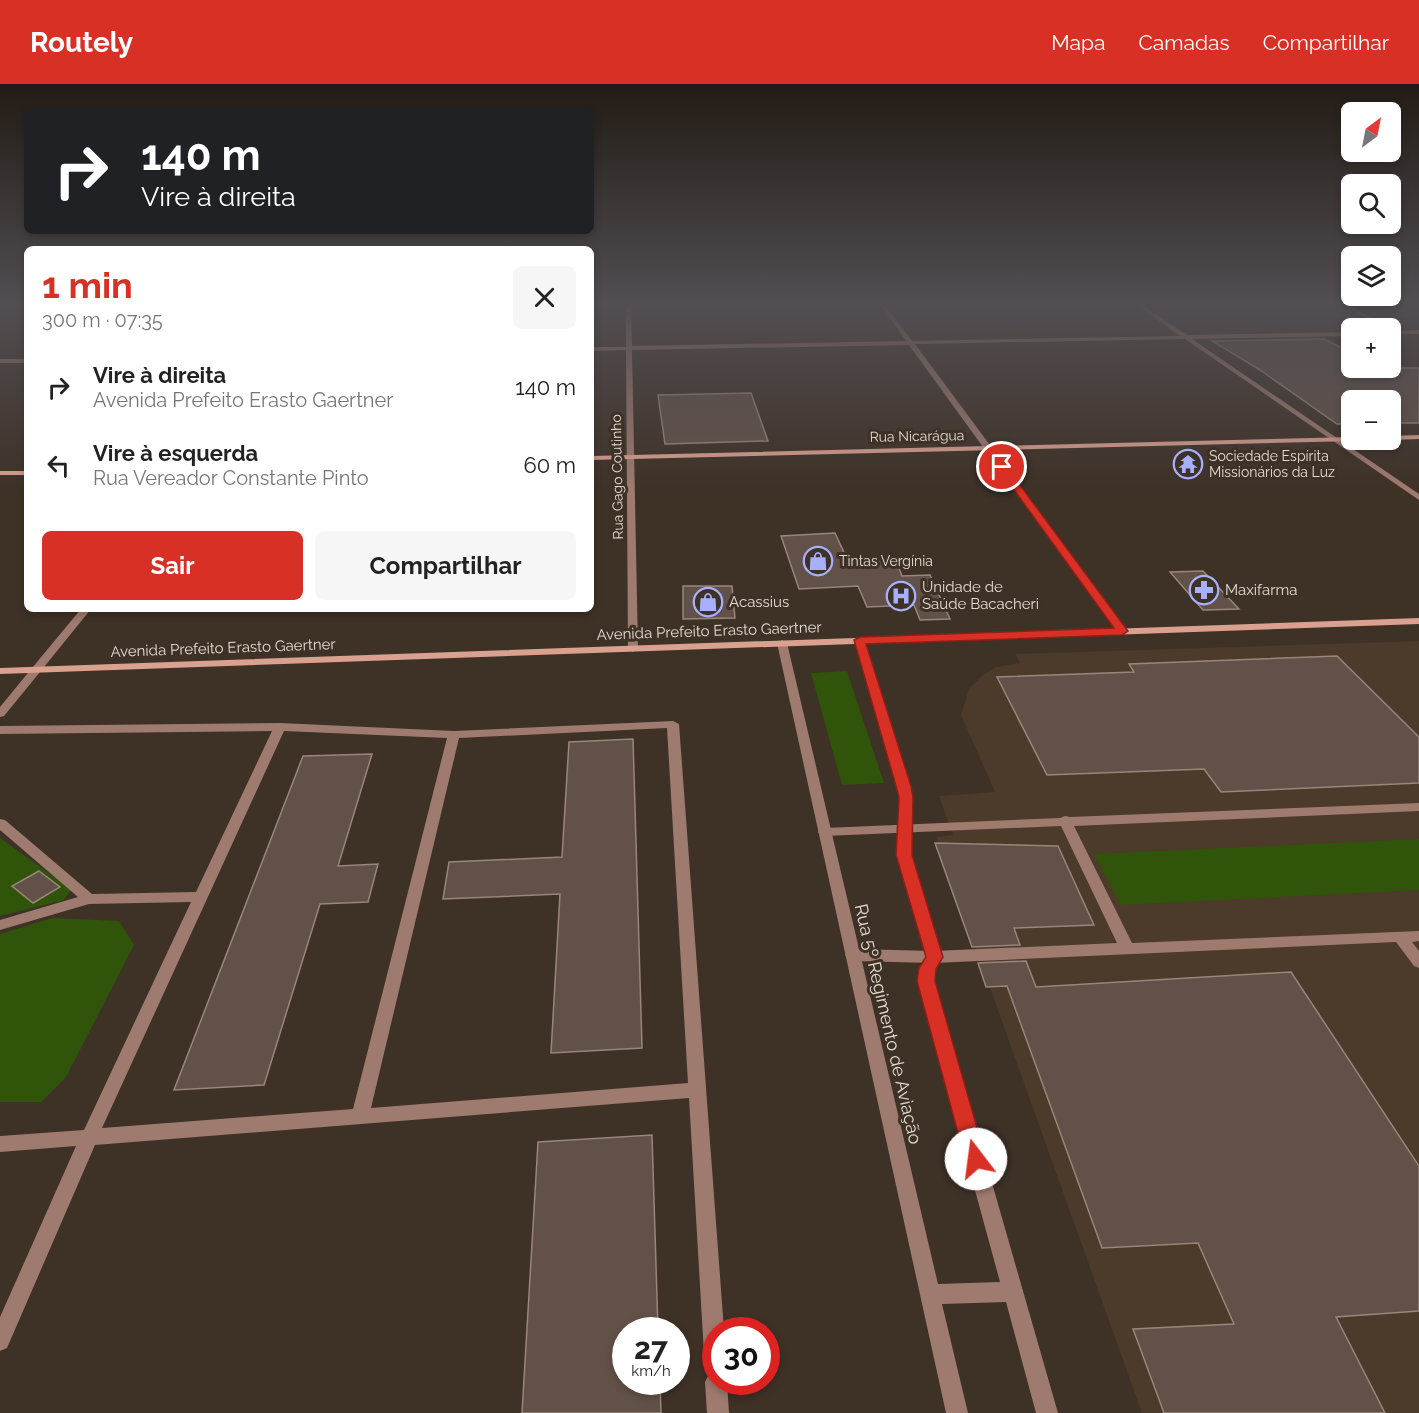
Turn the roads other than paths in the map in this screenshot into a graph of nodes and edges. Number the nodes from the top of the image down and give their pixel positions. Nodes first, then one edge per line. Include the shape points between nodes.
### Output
1 (628, 367) edge
2 (929, 367) edge
3 (1229, 367) edge
4 (1419, 437) edge
5 (1401, 438) edge
6 (1333, 439) junction
7 (1341, 439) edge
8 (988, 448) junction
9 (630, 457) junction
10 (594, 458) edge
11 (0, 473) edge
12 (24, 473) edge
13 (1419, 498) edge
14 (84, 612) edge
15 (1419, 621) edge
16 (1122, 631) junction
17 (860, 640) junction
18 (782, 643) junction
19 (633, 649) junction
20 (36, 670) junction
21 (0, 671) edge
22 (0, 714) edge
23 (280, 728) junction
24 (0, 730) edge
25 (454, 735) junction
26 (1419, 807) edge
27 (1065, 820) junction
28 (0, 823) edge
29 (904, 827) junction
30 (825, 832) junction
31 (201, 897) junction
32 (89, 899) junction
33 (0, 925) edge
34 (1419, 936) edge
35 (1400, 937) junction
36 (1128, 950) junction
37 (853, 955) junction
38 (934, 957) junction
39 (1419, 962) edge
40 (698, 1090) junction
41 (360, 1116) junction
42 (89, 1137) junction
43 (0, 1143) edge
44 (1013, 1292) junction
45 (930, 1294) junction
46 (713, 1317) edge
47 (0, 1341) edge
48 (717, 1395) edge
49 (718, 1413) edge
50 (957, 1413) edge
51 (1047, 1413) edge

1 - 9 street, Rua Gago Coutinho
2 - 8 street
3 - 6 street
4 - 5 main road
6 - 7 main road, Rua Nicarágua
6 - 8 main road, Rua Nicarágua
6 - 13 street
8 - 9 main road, Rua Nicarágua
8 - 16 street
9 - 10 main road, Rua Nicarágua
9 - 19 street, Rua Gago Coutinho
11 - 12 main road
14 - 20 street
15 - 16 main road, Avenida Prefeito Erasto Gaertner
16 - 17 main road, Avenida Prefeito Erasto Gaertner
17 - 18 main road, Avenida Prefeito Erasto Gaertner
17 - 29 street via 904,786
18 - 19 main road, Avenida Prefeito Erasto Gaertner
18 - 30 street, Rua 5º Regimento de Aviação
19 - 20 main road, Avenida Prefeito Erasto Gaertner
20 - 21 main road, Avenida Prefeito Erasto Gaertner
20 - 22 street
23 - 24 street
23 - 25 street
23 - 31 street
25 - 40 street via 673,724
25 - 41 street
26 - 27 street
27 - 29 street
27 - 36 street
28 - 32 street
29 - 30 street
29 - 38 street via 904,855
30 - 37 street, Rua 5º Regimento de Aviação
31 - 32 street
31 - 42 street
32 - 33 street
34 - 35 street
35 - 36 street
35 - 39 street
36 - 38 street
37 - 38 street
37 - 45 street, Rua 5º Regimento de Aviação
38 - 44 street via 927,968 926,981
40 - 41 street
40 - 46 street
41 - 42 street
42 - 43 street
42 - 47 street
44 - 45 street
44 - 51 street
45 - 50 street, Rua 5º Regimento de Aviação
48 - 49 street

